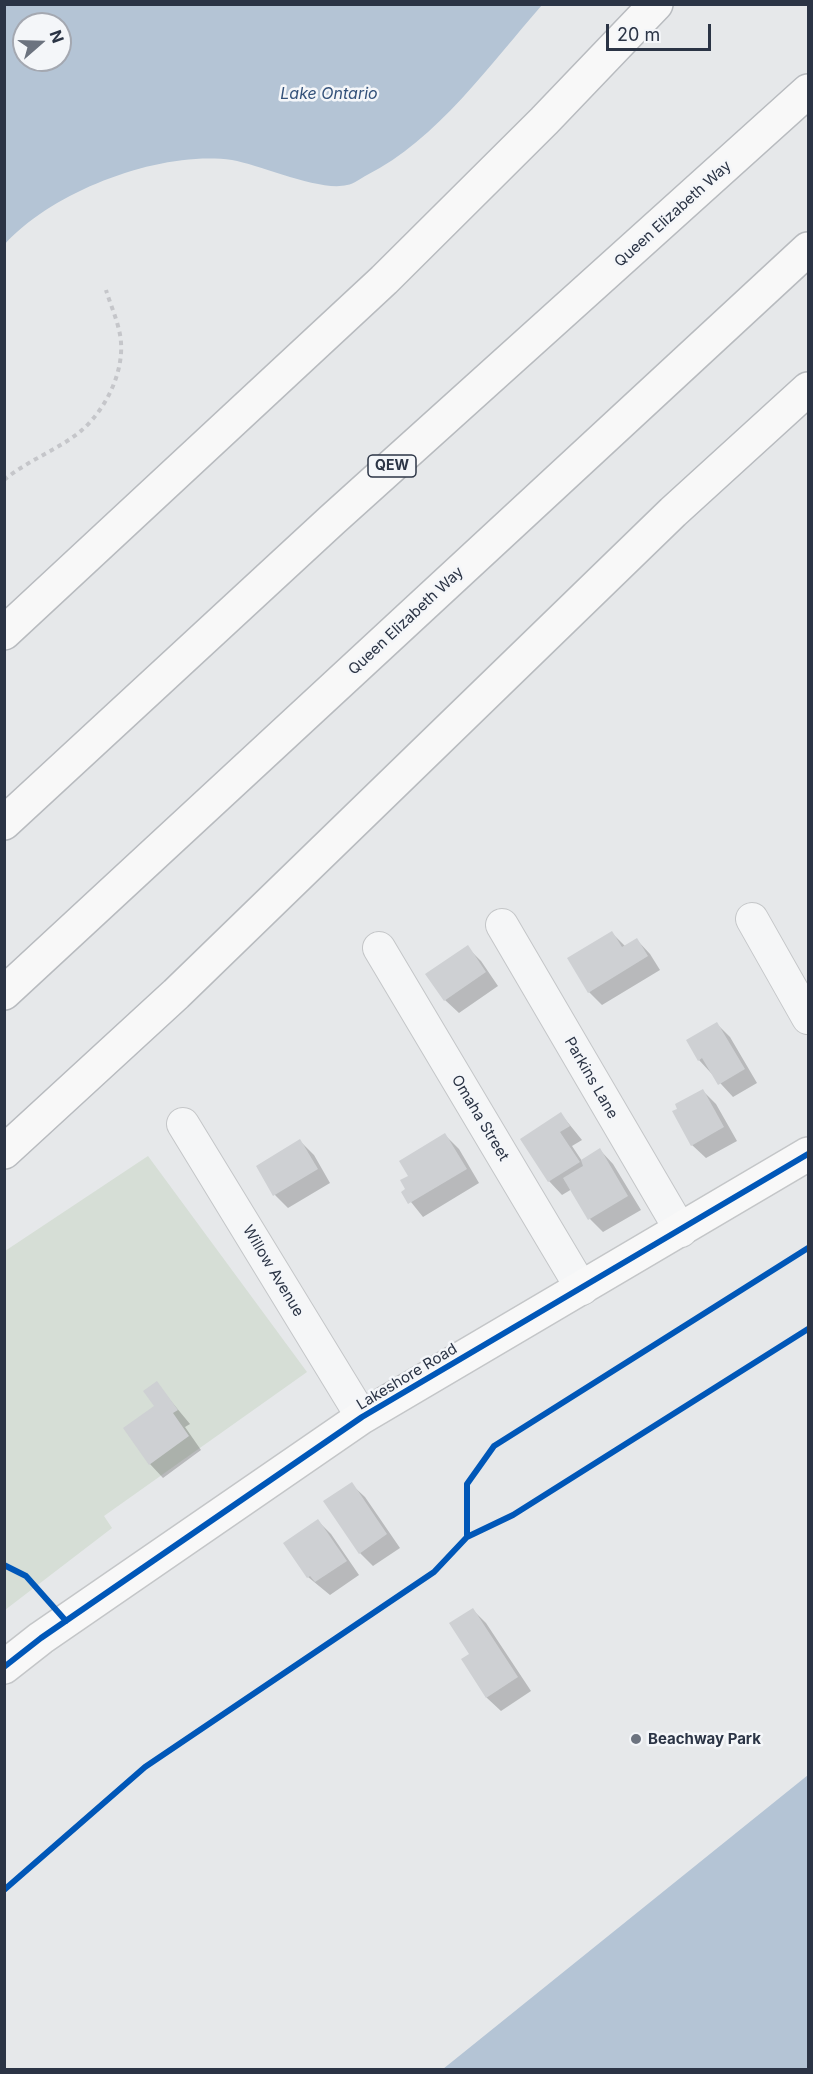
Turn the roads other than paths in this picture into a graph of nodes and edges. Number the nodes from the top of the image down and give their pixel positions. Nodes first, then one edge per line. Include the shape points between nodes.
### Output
1 (656, 4) edge
2 (808, 91) edge
3 (808, 249) edge
4 (808, 389) edge
5 (4, 633) edge
6 (4, 823) edge
7 (752, 919) dead end
8 (502, 925) dead end
9 (379, 948) dead end
10 (4, 993) edge
11 (808, 1018) edge
12 (183, 1124) dead end
13 (4, 1152) edge
14 (808, 1154) edge
15 (681, 1231) junction
16 (582, 1288) junction
17 (362, 1417) junction
18 (4, 1667) edge

1 - 5 main road via 384,280
2 - 6 main road, Queen Elizabeth Way / QEW via 332,520
3 - 10 main road, Queen Elizabeth Way
4 - 13 main road via 673,512 176,994
7 - 11 street
8 - 15 street, Parkins Lane
9 - 16 street, Omaha Street
12 - 17 street, Willow Avenue
14 - 15 main road, Lakeshore Road
15 - 16 main road, Lakeshore Road
16 - 17 main road, Lakeshore Road
17 - 18 main road, Lakeshore Road

